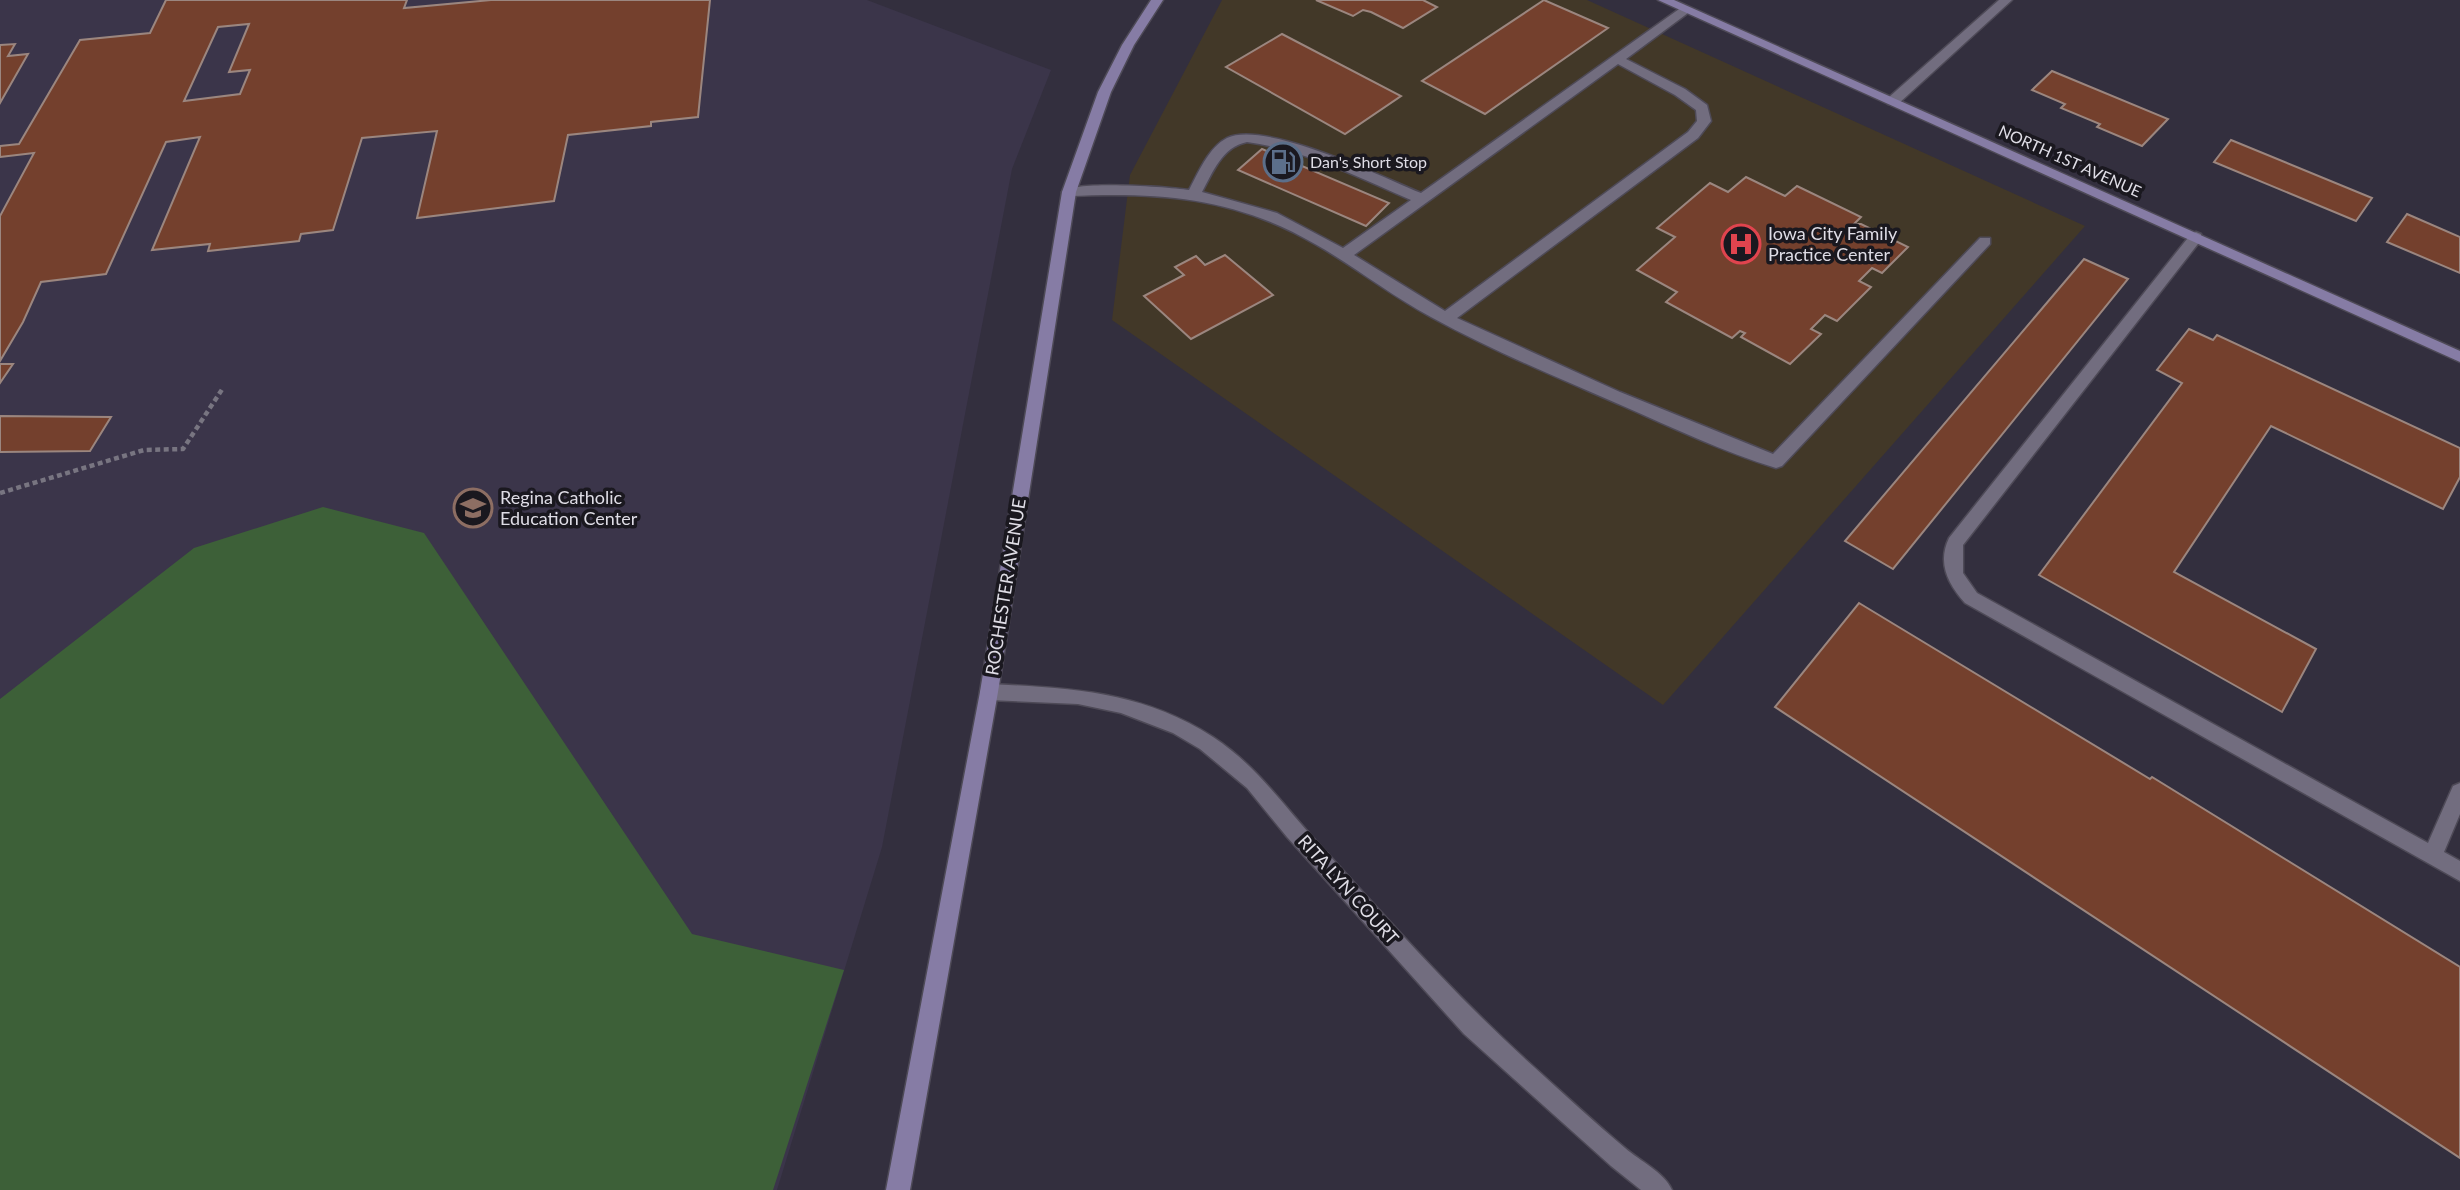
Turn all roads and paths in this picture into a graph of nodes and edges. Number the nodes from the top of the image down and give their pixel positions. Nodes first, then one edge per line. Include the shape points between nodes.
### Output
1 (1157, 0) edge
2 (1664, 0) edge
3 (2006, 0) edge
4 (1686, 10) junction
5 (1617, 59) junction
6 (1893, 101) junction
7 (1069, 192) junction
8 (1194, 193) junction
9 (1422, 199) junction
10 (2196, 237) junction
11 (1984, 241) dead end
12 (1342, 256) junction
13 (1446, 317) junction
14 (2460, 357) edge
15 (223, 388) dead end
16 (0, 493) edge
17 (989, 692) junction
18 (2460, 792) edge
19 (2432, 856) junction
20 (2460, 872) edge
21 (898, 1190) edge
22 (1660, 1190) edge

1 - 7 main road, ROCHESTER AVENUE via 1102,93
2 - 4 main road, NORTH 1ST AVENUE
3 - 6 street
4 - 5 street
4 - 6 main road, NORTH 1ST AVENUE
5 - 9 street
5 - 13 street via 1680,92 1702,108 1704,121 1693,135
6 - 10 main road, NORTH 1ST AVENUE
7 - 8 street
7 - 17 main road, ROCHESTER AVENUE
8 - 9 street via 1219,153 1233,141 1249,136 1302,151
8 - 12 street via 1264,214
9 - 12 street
10 - 14 main road, NORTH 1ST AVENUE
10 - 19 street via 1955,543 1950,562 1953,578 1970,598
11 - 13 street via 1776,462 1705,435
12 - 13 street
15 - 16 path via 183,449 144,450
17 - 21 main road, ROCHESTER AVENUE
17 - 22 street, RITA LYN COURT via 1088,698 1143,710 1194,733 1240,765 1472,1026
18 - 19 street
19 - 20 street

